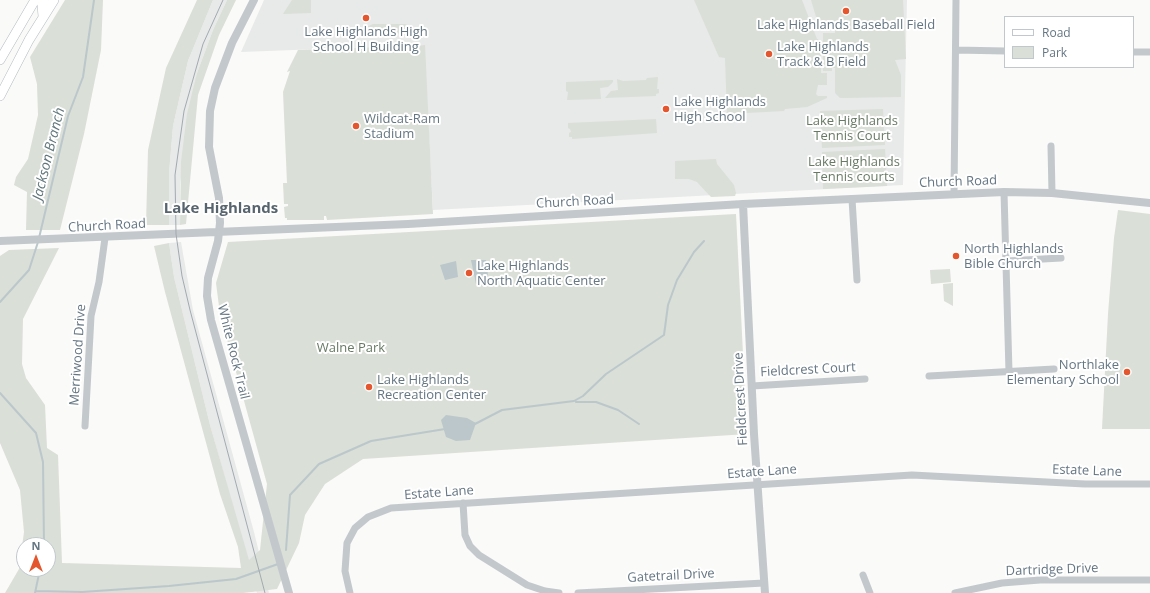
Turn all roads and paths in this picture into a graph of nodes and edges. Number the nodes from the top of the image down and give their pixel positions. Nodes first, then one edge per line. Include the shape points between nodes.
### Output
1 (35, 0) edge
2 (44, 0) edge
3 (54, 0) edge
4 (254, 0) edge
5 (956, 0) edge
6 (42, 16) junction
7 (956, 50) junction
8 (1004, 51) edge
9 (1134, 52) edge
10 (1150, 52) edge
11 (0, 60) edge
12 (0, 96) edge
13 (1051, 146) dead end
14 (1004, 192) junction
15 (1052, 193) junction
16 (954, 194) junction
17 (852, 199) junction
18 (1150, 202) edge
19 (743, 204) junction
20 (220, 232) junction
21 (105, 238) junction
22 (0, 241) edge
23 (1060, 258) dead end
24 (1007, 261) junction
25 (857, 280) dead end
26 (1054, 369) dead end
27 (1009, 372) junction
28 (929, 376) dead end
29 (865, 379) dead end
30 (752, 386) junction
31 (85, 426) dead end
32 (758, 484) junction
33 (1150, 484) edge
34 (463, 503) junction
35 (863, 575) dead end
36 (1150, 580) edge
37 (764, 583) junction
38 (290, 593) edge
39 (350, 593) edge
40 (559, 593) edge
41 (578, 593) edge
42 (765, 593) edge
43 (870, 593) edge
44 (956, 593) edge

1 - 11 main road
2 - 6 main road
3 - 6 main road
4 - 20 street, White Rock Trail via 232,43 215,88 210,111 209,147 219,198
5 - 7 street
6 - 12 main road
7 - 8 street
7 - 16 street
9 - 10 street
13 - 15 street
14 - 15 street, Church Road
14 - 16 street, Church Road
14 - 24 street
15 - 18 street, Church Road
16 - 17 street, Church Road
17 - 19 street, Church Road
17 - 25 street
19 - 20 street, Church Road via 408,224
19 - 30 street, Fieldcrest Drive
20 - 21 street, Church Road
20 - 38 street, White Rock Trail via 208,278 211,320
21 - 22 street, Church Road
21 - 31 street, Merriwood Drive via 91,316
23 - 24 street
24 - 27 street via 1006,317
26 - 27 street
27 - 28 street
29 - 30 street, Fieldcrest Court
30 - 32 street, Fieldcrest Drive
32 - 33 street, Estate Lane via 912,476 1085,484
32 - 34 street, Estate Lane
32 - 37 street, Fieldcrest Drive
34 - 39 street, Estate Lane via 391,508 368,517 355,528 347,543 344,571
34 - 40 street via 465,535 470,546 479,555 528,585
35 - 43 street
36 - 44 street, Dartridge Drive via 1040,580 1002,583
37 - 41 street, Gatetrail Drive
37 - 42 street, Fieldcrest Drive

